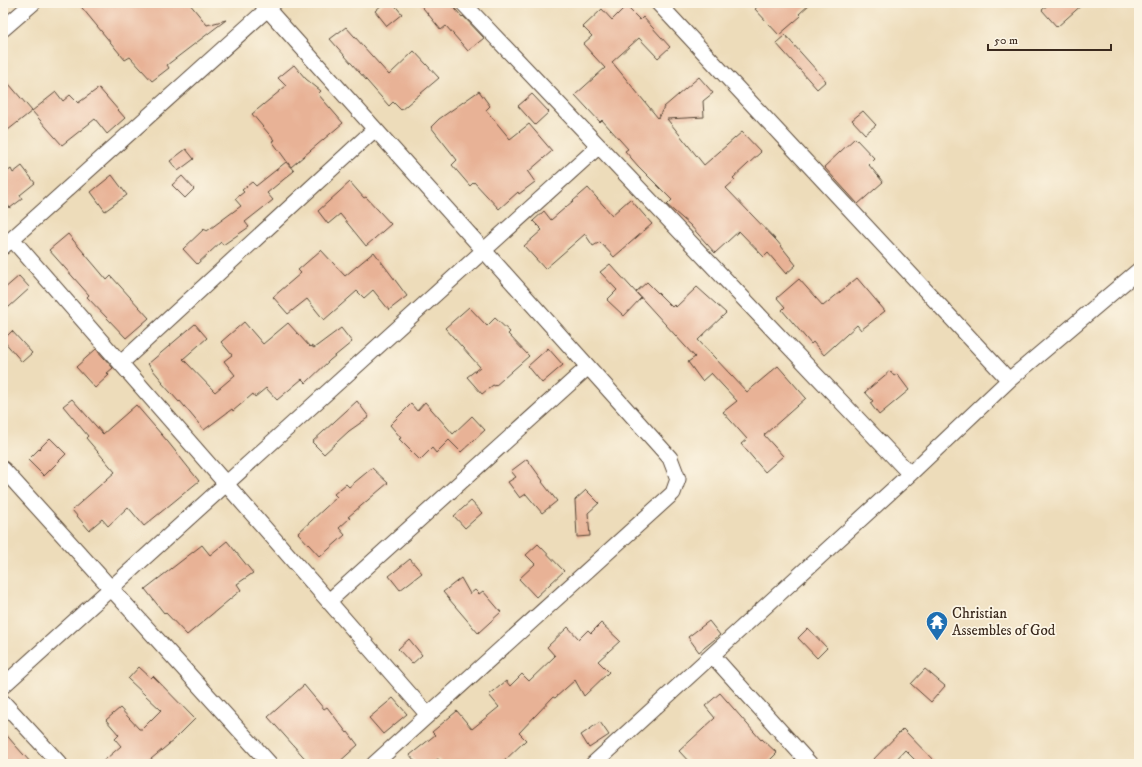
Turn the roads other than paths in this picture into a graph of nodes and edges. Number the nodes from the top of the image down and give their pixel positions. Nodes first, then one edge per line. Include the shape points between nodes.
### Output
1 (32, 3) edge
2 (463, 3) edge
3 (658, 3) edge
4 (268, 5) edge
5 (3, 29) edge
6 (375, 129) junction
7 (599, 146) junction
8 (8, 243) edge
9 (484, 250) junction
10 (1139, 270) edge
11 (121, 363) junction
12 (588, 366) junction
13 (1009, 380) junction
14 (4, 471) edge
15 (910, 474) junction
16 (226, 484) junction
17 (111, 588) junction
18 (329, 601) junction
19 (712, 655) junction
20 (3, 686) edge
21 (3, 702) edge
22 (428, 715) junction
23 (60, 764) edge
24 (270, 764) edge
25 (374, 764) edge
26 (593, 764) edge
27 (810, 764) edge

1 - 5 street
2 - 7 street
3 - 13 street
4 - 6 street
4 - 8 street
6 - 9 street
6 - 11 street
7 - 9 street
7 - 15 street
8 - 11 street
9 - 12 street
9 - 16 street
10 - 13 street
11 - 16 street
12 - 18 street
12 - 22 street via 670,458 678,479 673,492
13 - 15 street
14 - 17 street
15 - 19 street
16 - 17 street
16 - 18 street
17 - 20 street
17 - 24 street
18 - 22 street
19 - 26 street
19 - 27 street
21 - 23 street
22 - 25 street

